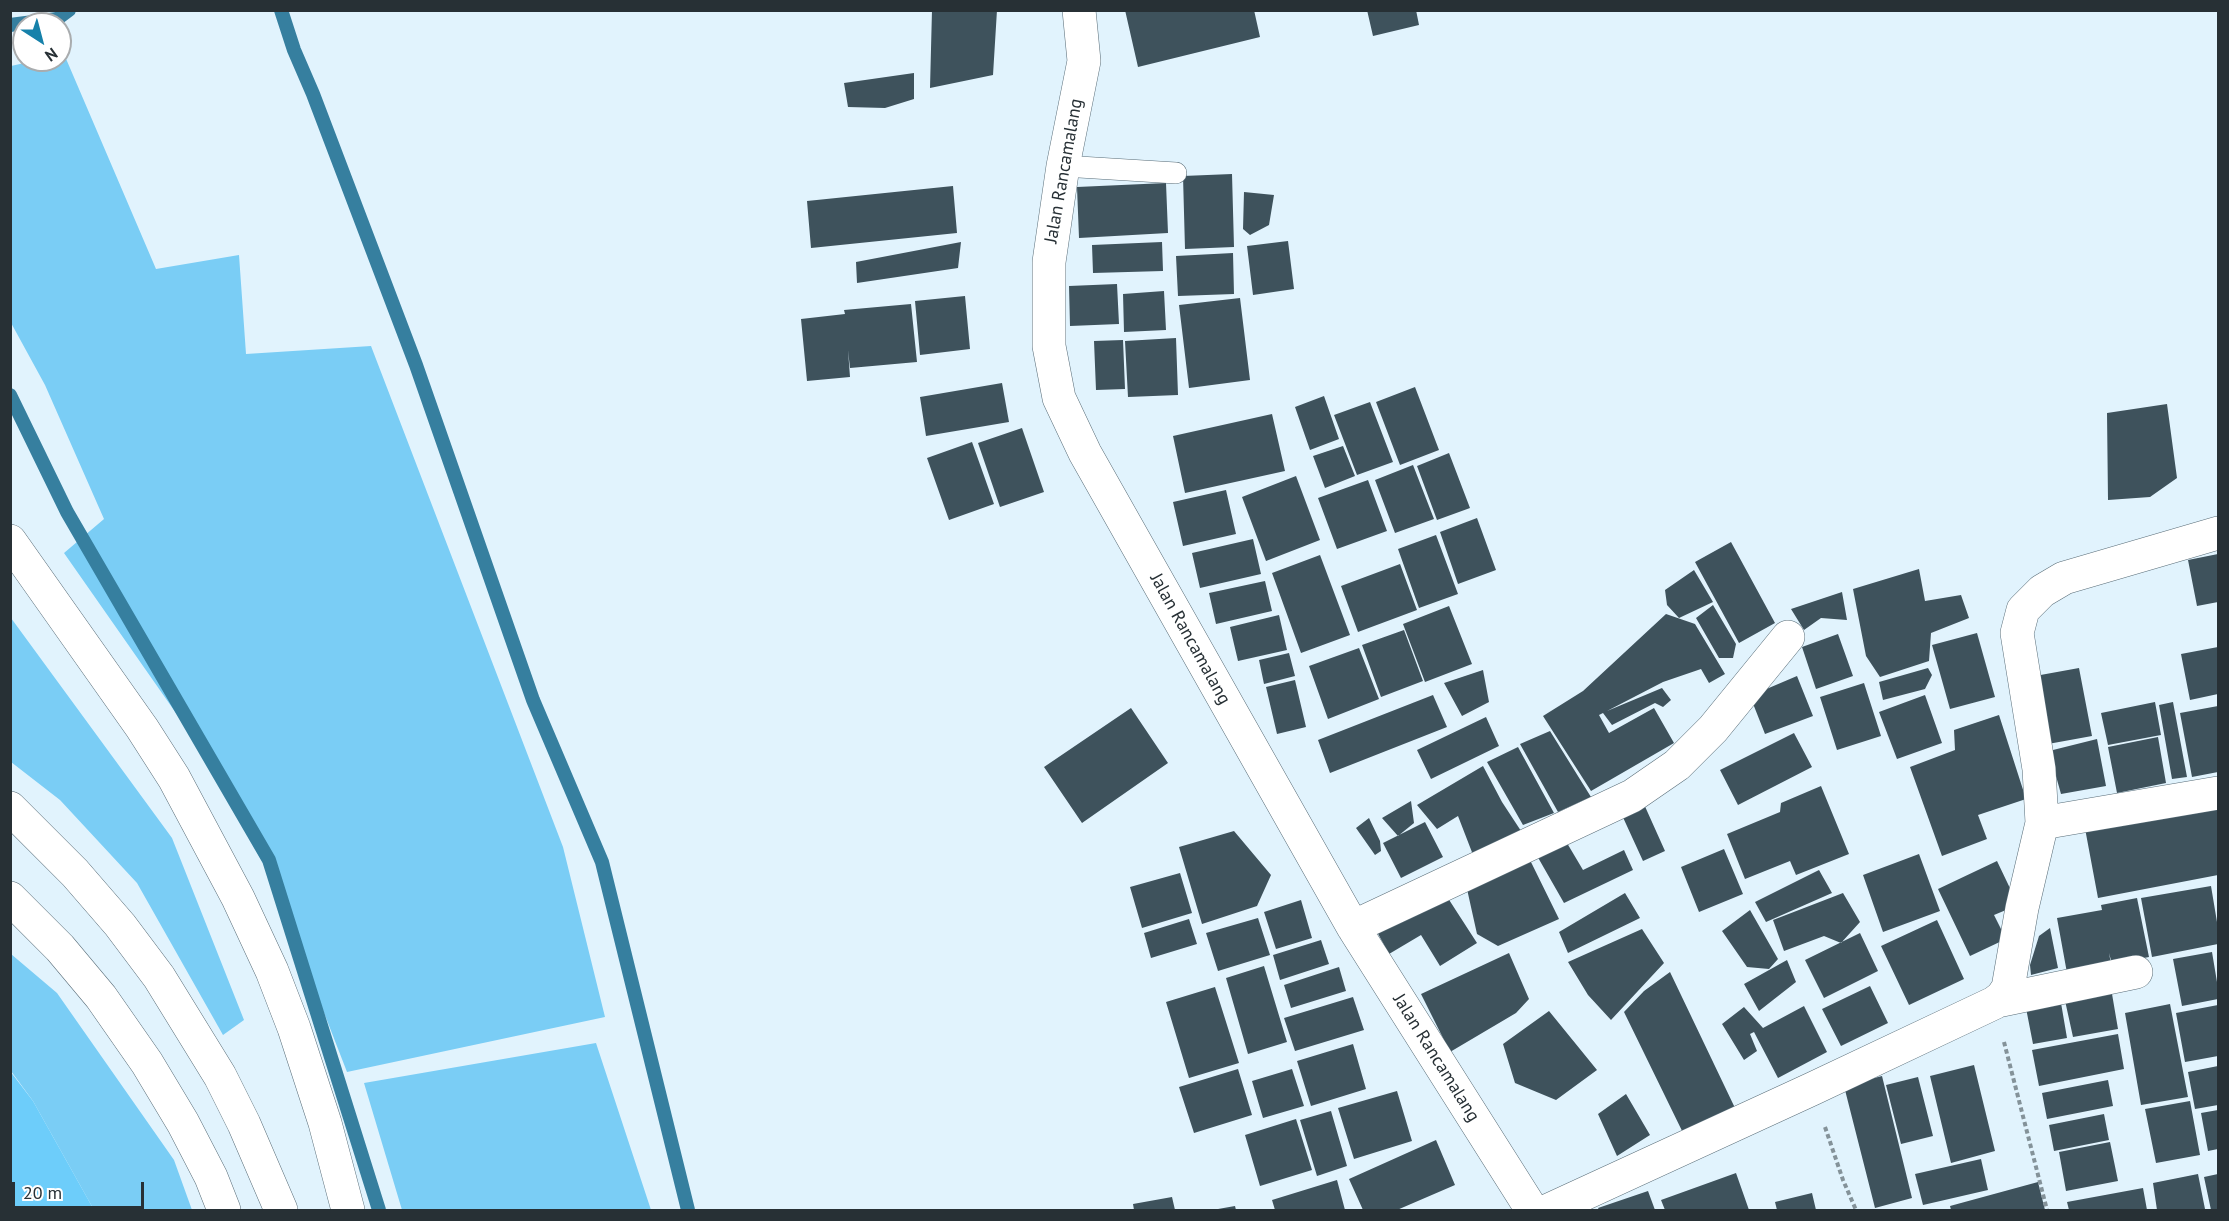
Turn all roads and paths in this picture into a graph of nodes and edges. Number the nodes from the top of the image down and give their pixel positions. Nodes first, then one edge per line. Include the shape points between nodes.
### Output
1 (1079, 10) edge
2 (1063, 166) junction
3 (1176, 173) dead end
4 (2218, 533) edge
5 (10, 541) edge
6 (1788, 637) dead end
7 (2218, 793) edge
8 (10, 808) edge
9 (2042, 823) junction
10 (10, 898) edge
11 (1353, 927) junction
12 (2136, 972) dead end
13 (1995, 1002) junction
14 (1812, 1089) junction
15 (224, 1210) edge
16 (281, 1210) edge
17 (348, 1210) edge
18 (1532, 1210) edge
19 (1549, 1210) edge
20 (1856, 1210) edge
21 (2047, 1210) edge

1 - 2 main road, Jalan Rancamalang via 1084,61
2 - 3 lane
2 - 11 main road, Jalan Rancamalang via 1048,291 1049,346 1059,398 1085,453
4 - 9 main road via 2064,578 2042,591 2023,610 2018,633 2039,769
5 - 17 main road via 142,728 211,845 272,971 325,1123
6 - 11 main road via 1713,729 1677,765 1632,796
7 - 9 main road
8 - 16 main road via 75,873 159,977 220,1076
9 - 13 main road via 2008,988
10 - 15 main road via 101,997 147,1063 183,1123
11 - 18 main road, Jalan Rancamalang
12 - 13 main road
13 - 14 main road
13 - 21 path
14 - 19 main road
14 - 20 path

